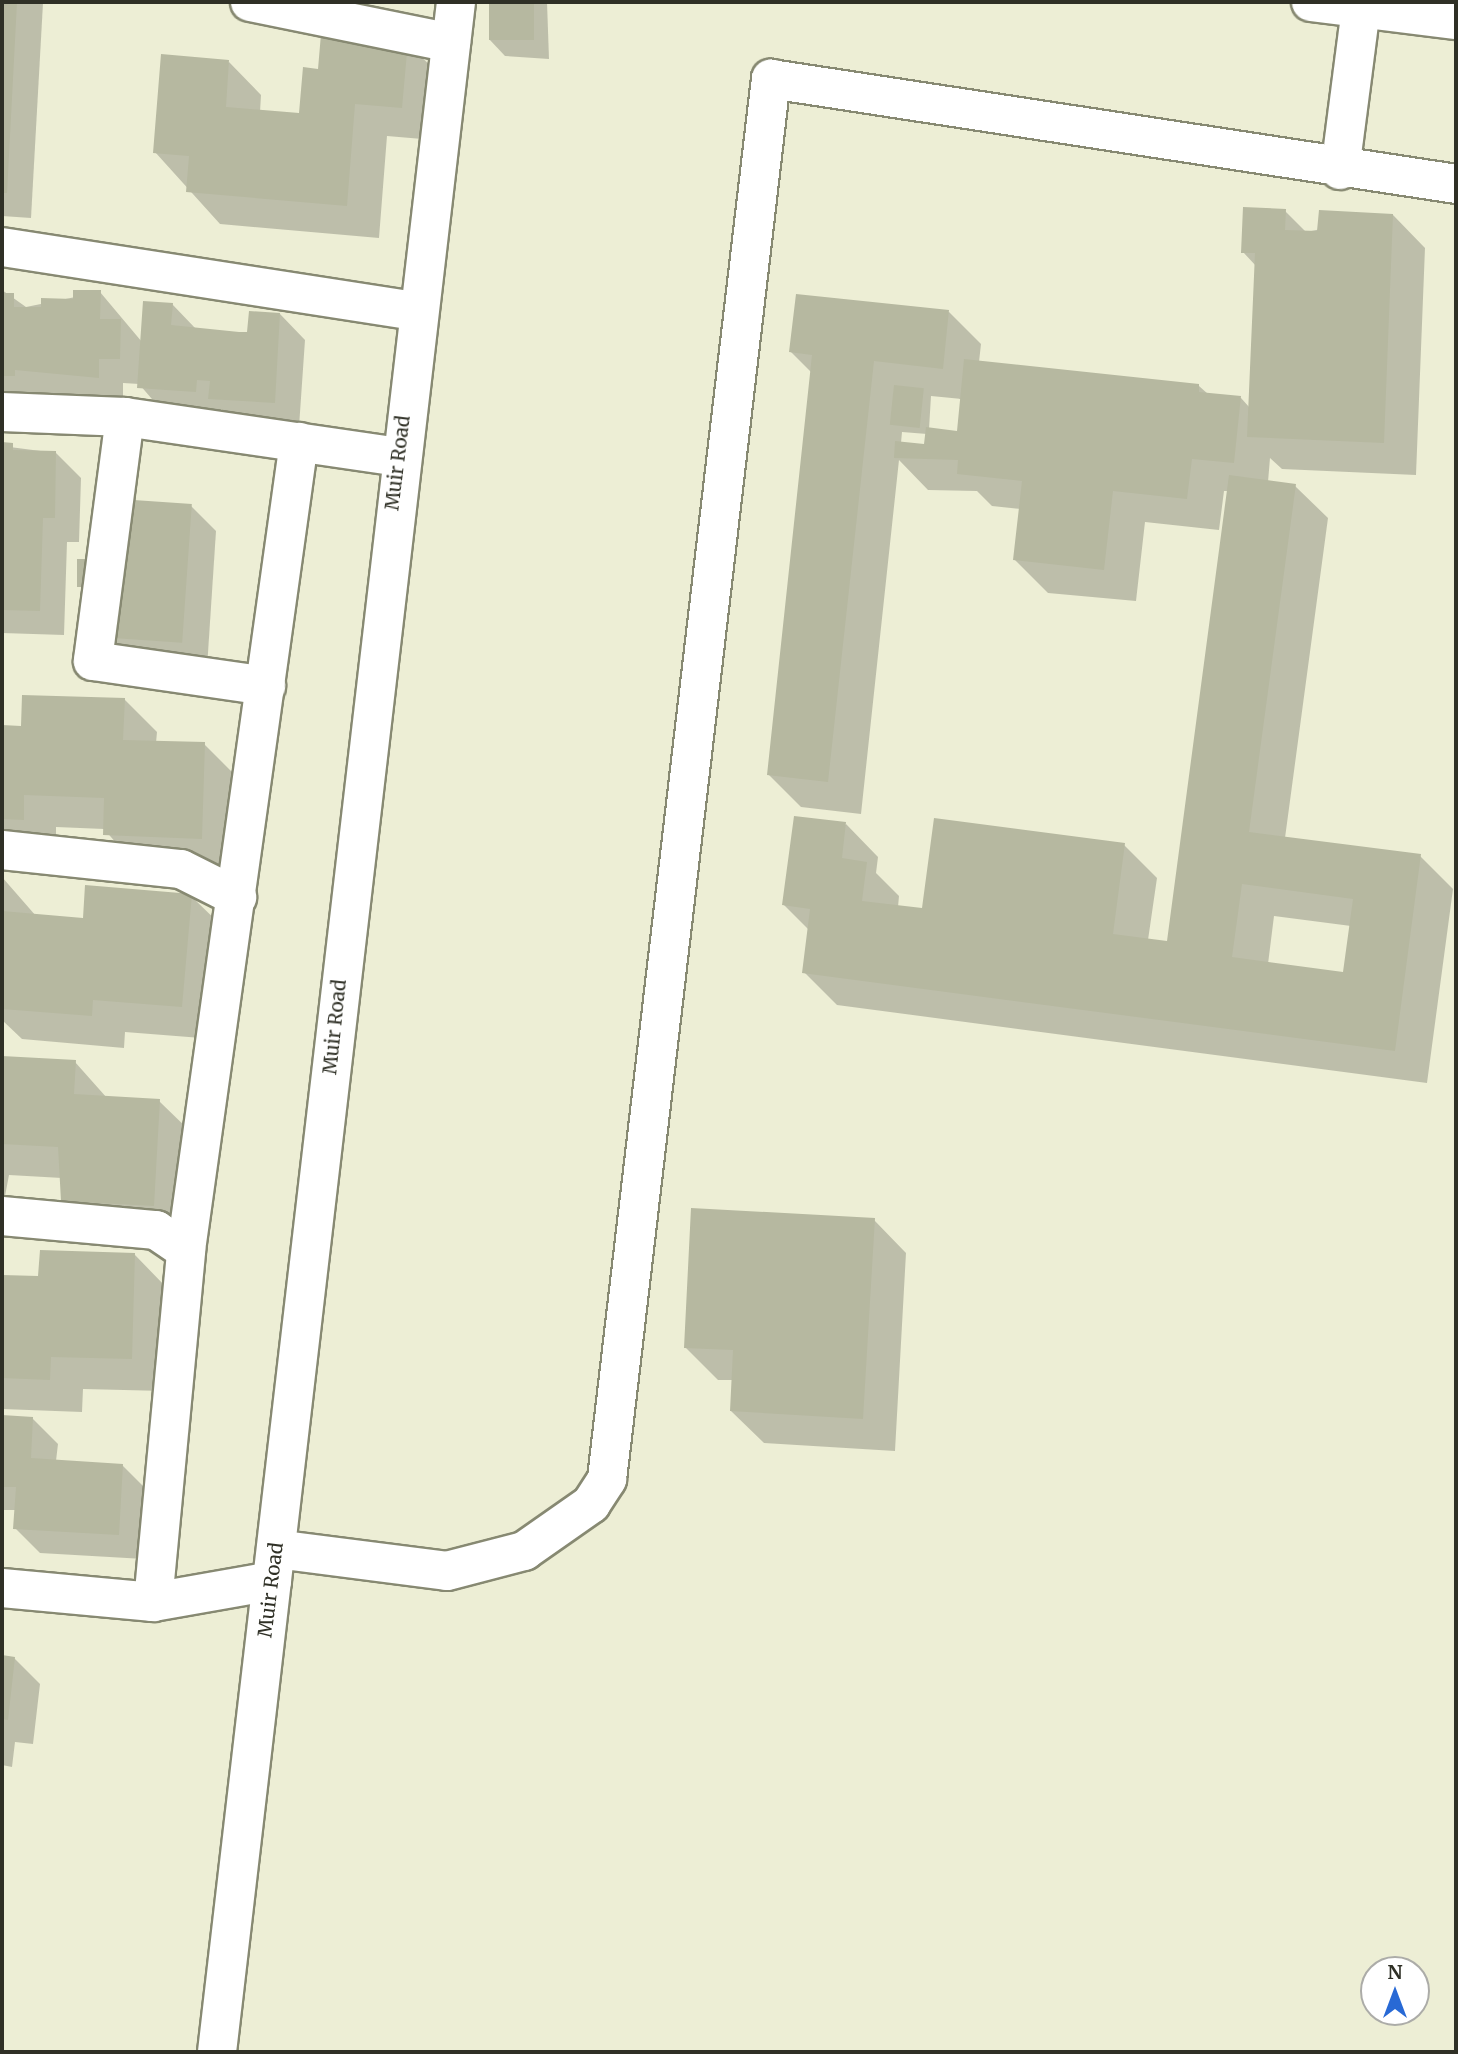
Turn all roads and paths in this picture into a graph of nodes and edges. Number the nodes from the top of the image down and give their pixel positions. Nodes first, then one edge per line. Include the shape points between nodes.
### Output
1 (250, 2) edge
2 (456, 2) edge
3 (1311, 2) edge
4 (1361, 8) junction
5 (1456, 20) edge
6 (451, 43) junction
7 (1340, 170) junction
8 (1456, 184) edge
9 (2, 247) edge
10 (417, 311) junction
11 (2, 412) edge
12 (125, 417) junction
13 (299, 442) junction
14 (399, 457) junction
15 (266, 686) junction
16 (2, 850) edge
17 (237, 897) junction
18 (2, 1216) edge
19 (186, 1250) junction
20 (274, 1565) junction
21 (2, 1588) edge
22 (153, 1602) junction
23 (217, 2052) edge

1 - 6 street
2 - 6 street, Muir Road
3 - 4 street
4 - 5 street
4 - 7 street
6 - 10 street, Muir Road
7 - 8 street
7 - 20 street via 771,79 607,1479 592,1504 524,1550 447,1571
9 - 10 street
10 - 14 street, Muir Road
11 - 12 street
12 - 13 street
12 - 15 street via 93,661
13 - 14 street
13 - 15 street
14 - 20 street, Muir Road
15 - 17 street
16 - 17 street via 181,869
17 - 19 street
18 - 19 street via 156,1230
19 - 22 street
20 - 22 street
20 - 23 street, Muir Road
21 - 22 street

